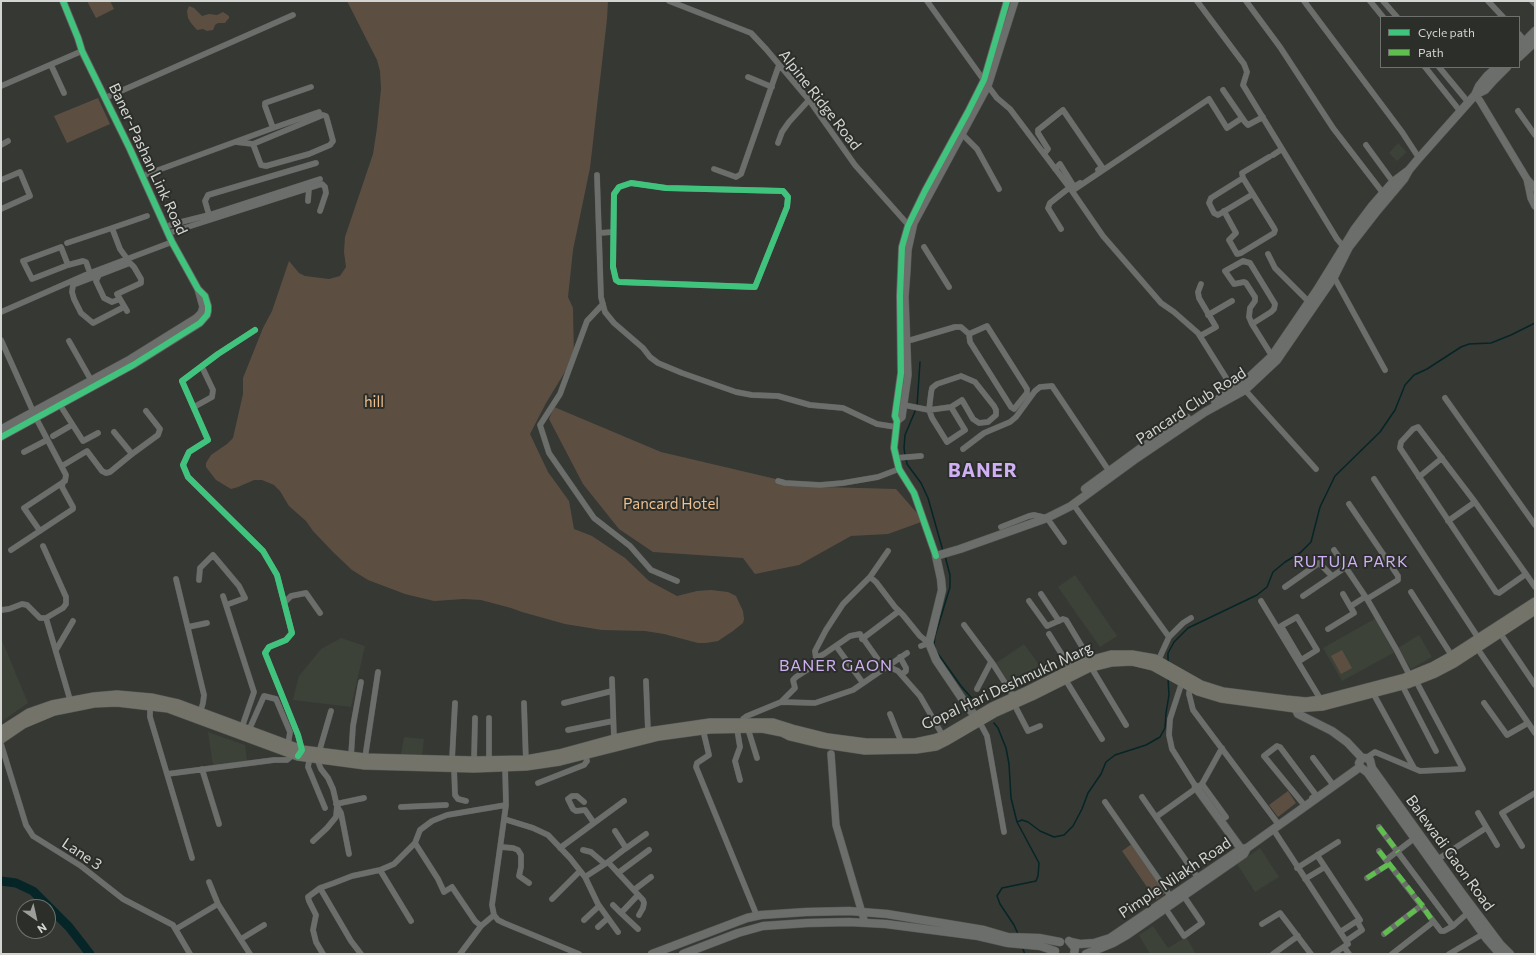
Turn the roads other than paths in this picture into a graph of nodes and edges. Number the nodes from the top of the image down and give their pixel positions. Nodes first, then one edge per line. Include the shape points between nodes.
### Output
1 (63, 1) edge
2 (669, 1) edge
3 (928, 1) edge
4 (1007, 1) edge
5 (1015, 1) edge
6 (1197, 1) edge
7 (1246, 1) edge
8 (1304, 1) edge
9 (1370, 1) edge
10 (1383, 1) edge
11 (1488, 1) edge
12 (1532, 1) edge
13 (1535, 4) edge
14 (293, 15) dead end
15 (1382, 16) edge
16 (1396, 16) edge
17 (1502, 16) edge
18 (1535, 31) edge
19 (1535, 42) edge
20 (1522, 44) edge
21 (82, 51) junction
22 (1520, 56) edge
23 (51, 65) junction
24 (779, 66) junction
25 (1426, 68) edge
26 (1440, 68) edge
27 (1493, 68) edge
28 (1506, 68) edge
29 (748, 77) dead end
30 (986, 83) junction
31 (1, 86) edge
32 (311, 87) dead end
33 (772, 87) junction
34 (1223, 90) dead end
35 (64, 93) dead end
36 (1475, 95) junction
37 (105, 98) junction
38 (809, 100) junction
39 (1468, 102) junction
40 (1460, 111) junction
41 (1518, 111) dead end
42 (320, 112) dead end
43 (1263, 117) junction
44 (1242, 118) junction
45 (273, 128) junction
46 (960, 132) junction
47 (1535, 134) edge
48 (8, 141) dead end
49 (236, 142) junction
50 (778, 143) dead end
51 (253, 144) junction
52 (1, 145) edge
53 (1366, 145) dead end
54 (1282, 150) junction
55 (1044, 154) junction
56 (1419, 158) junction
57 (316, 163) dead end
58 (714, 169) dead end
59 (1055, 169) junction
60 (1409, 170) junction
61 (597, 175) dead end
62 (142, 176) junction
63 (1243, 178) junction
64 (320, 179) dead end
65 (1527, 179) junction
66 (1, 180) edge
67 (1393, 182) junction
68 (308, 188) junction
69 (1535, 188) edge
70 (999, 189) dead end
71 (1071, 190) junction
72 (1383, 193) junction
73 (1253, 194) junction
74 (308, 201) dead end
75 (1535, 206) edge
76 (1, 209) edge
77 (320, 211) dead end
78 (1224, 211) junction
79 (209, 215) junction
80 (147, 216) dead end
81 (112, 228) junction
82 (910, 228) junction
83 (1061, 229) dead end
84 (168, 230) junction
85 (613, 232) junction
86 (599, 233) junction
87 (172, 242) junction
88 (67, 243) dead end
89 (924, 247) dead end
90 (1346, 247) junction
91 (1268, 254) dead end
92 (128, 260) junction
93 (68, 264) junction
94 (90, 273) junction
95 (98, 275) junction
96 (1334, 277) junction
97 (1201, 284) dead end
98 (949, 287) dead end
99 (198, 289) junction
100 (120, 299) junction
101 (1232, 301) dead end
102 (1309, 302) junction
103 (603, 304) junction
104 (1, 312) edge
105 (1208, 315) junction
106 (199, 318) junction
107 (1252, 324) junction
108 (255, 330) dead end
109 (969, 334) junction
110 (1200, 336) junction
111 (1, 340) edge
112 (904, 340) junction
113 (69, 341) dead end
114 (1272, 356) junction
115 (202, 366) junction
116 (1385, 370) dead end
117 (91, 380) junction
118 (1245, 390) junction
119 (1235, 392) junction
120 (1445, 398) dead end
121 (60, 405) junction
122 (904, 405) junction
123 (194, 407) junction
124 (951, 407) junction
125 (146, 410) dead end
126 (929, 410) junction
127 (34, 415) junction
128 (897, 424) junction
129 (72, 425) junction
130 (1, 429) edge
131 (114, 432) dead end
132 (98, 433) dead end
133 (53, 436) dead end
134 (1, 437) edge
135 (47, 440) junction
136 (964, 449) dead end
137 (24, 452) dead end
138 (132, 454) junction
139 (922, 456) dead end
140 (899, 458) junction
141 (1442, 458) junction
142 (62, 466) junction
143 (899, 469) junction
144 (1316, 470) dead end
145 (1109, 471) junction
146 (1419, 477) junction
147 (1374, 479) dead end
148 (778, 481) dead end
149 (63, 482) junction
150 (1475, 502) junction
151 (1073, 504) junction
152 (1349, 504) dead end
153 (1065, 507) junction
154 (1047, 518) junction
155 (1448, 521) junction
156 (1535, 525) edge
157 (1000, 527) dead end
158 (40, 531) junction
159 (1064, 542) dead end
160 (43, 546) dead end
161 (11, 550) dead end
162 (1334, 550) dead end
163 (888, 551) dead end
164 (937, 555) junction
165 (1346, 567) junction
166 (1526, 574) junction
167 (1332, 576) junction
168 (870, 577) junction
169 (176, 579) dead end
170 (199, 580) dead end
171 (677, 581) dead end
172 (1285, 587) dead end
173 (1535, 587) edge
174 (1411, 592) dead end
175 (1041, 594) dead end
176 (1343, 594) dead end
177 (223, 596) dead end
178 (1302, 596) dead end
179 (1366, 598) junction
180 (1029, 601) dead end
181 (1261, 601) dead end
182 (285, 602) junction
183 (226, 605) junction
184 (1350, 606) junction
185 (1535, 608) edge
186 (1, 610) edge
187 (899, 611) junction
188 (320, 613) dead end
189 (46, 618) junction
190 (1191, 618) dead end
191 (74, 621) dead end
192 (1059, 621) junction
193 (207, 623) dead end
194 (964, 625) dead end
195 (188, 627) junction
196 (1328, 629) dead end
197 (1500, 633) junction
198 (1049, 634) dead end
199 (1169, 637) junction
200 (862, 639) junction
201 (929, 643) junction
202 (1478, 643) junction
203 (836, 646) junction
204 (920, 646) dead end
205 (1291, 647) junction
206 (56, 650) junction
207 (906, 653) dead end
208 (1452, 656) junction
209 (900, 657) junction
210 (816, 658) junction
211 (991, 662) junction
212 (1159, 663) junction
213 (1090, 664) junction
214 (886, 667) junction
215 (1071, 669) junction
216 (378, 672) dead end
217 (1172, 672) junction
218 (902, 674) junction
219 (1413, 678) junction
220 (612, 679) dead end
221 (1065, 679) junction
222 (646, 681) dead end
223 (361, 682) dead end
224 (1182, 682) junction
225 (863, 684) junction
226 (1535, 684) edge
227 (1402, 685) junction
228 (1190, 687) junction
229 (976, 689) dead end
230 (612, 691) junction
231 (1373, 693) junction
232 (1321, 700) junction
233 (1014, 701) junction
234 (781, 702) junction
235 (455, 703) dead end
236 (524, 703) dead end
237 (564, 703) dead end
238 (1484, 703) dead end
239 (71, 704) junction
240 (150, 704) junction
241 (1295, 704) junction
242 (1311, 705) junction
243 (331, 712) dead end
244 (200, 713) junction
245 (890, 714) dead end
246 (475, 718) dead end
247 (489, 718) dead end
248 (977, 718) junction
249 (613, 721) junction
250 (1528, 723) junction
251 (1126, 725) dead end
252 (1040, 726) dead end
253 (743, 727) junction
254 (246, 729) junction
255 (568, 730) dead end
256 (703, 730) junction
257 (1, 731) edge
258 (648, 732) junction
259 (1535, 733) edge
260 (943, 736) junction
261 (1, 739) edge
262 (614, 739) junction
263 (1102, 739) dead end
264 (1, 744) edge
265 (831, 744) junction
266 (902, 744) junction
267 (288, 745) junction
268 (1222, 748) junction
269 (1436, 751) dead end
270 (585, 754) junction
271 (307, 755) junction
272 (351, 756) junction
273 (365, 758) junction
274 (757, 758) dead end
275 (1313, 758) dead end
276 (1364, 758) junction
277 (489, 760) junction
278 (474, 761) junction
279 (453, 763) junction
280 (526, 763) junction
281 (505, 764) junction
282 (1365, 768) junction
283 (1414, 768) junction
284 (202, 769) junction
285 (167, 774) junction
286 (740, 780) dead end
287 (538, 783) dead end
288 (1199, 786) junction
289 (1334, 786) junction
290 (1535, 793) edge
291 (1142, 797) dead end
292 (364, 798) dead end
293 (466, 801) dead end
294 (624, 801) dead end
295 (584, 802) dead end
296 (1105, 802) dead end
297 (337, 805) junction
298 (446, 805) dead end
299 (506, 805) junction
300 (1304, 805) junction
301 (325, 808) dead end
302 (401, 808) dead end
303 (1478, 813) dead end
304 (1156, 816) junction
305 (504, 819) junction
306 (594, 823) junction
307 (219, 824) dead end
308 (1276, 827) junction
309 (1379, 827) dead end
310 (1486, 828) junction
311 (615, 831) dead end
312 (1004, 832) dead end
313 (646, 834) dead end
314 (1417, 837) junction
315 (313, 840) dead end
316 (1338, 842) dead end
317 (415, 843) junction
318 (1497, 845) dead end
319 (1522, 846) dead end
320 (501, 847) junction
321 (560, 848) junction
322 (625, 849) junction
323 (584, 850) dead end
324 (649, 850) dead end
325 (1244, 850) junction
326 (1378, 851) dead end
327 (1398, 852) junction
328 (349, 854) dead end
329 (1317, 855) junction
330 (192, 858) dead end
331 (1438, 859) junction
332 (1388, 862) junction
333 (606, 863) junction
334 (1325, 867) junction
335 (1297, 868) junction
336 (380, 870) junction
337 (580, 871) junction
338 (618, 873) junction
339 (585, 877) junction
340 (651, 877) dead end
341 (1198, 878) junction
342 (1368, 878) dead end
343 (1305, 879) junction
344 (209, 882) dead end
345 (529, 882) dead end
346 (320, 888) junction
347 (634, 890) junction
348 (638, 895) junction
349 (1183, 895) junction
350 (1171, 897) junction
351 (552, 900) dead end
352 (218, 904) junction
353 (613, 905) dead end
354 (1422, 905) junction
355 (600, 906) junction
356 (1165, 908) junction
357 (1470, 910) junction
358 (861, 912) junction
359 (621, 913) junction
360 (494, 915) junction
361 (639, 915) dead end
362 (757, 916) junction
363 (608, 918) junction
364 (584, 920) dead end
365 (1360, 920) dead end
366 (412, 921) dead end
367 (1433, 922) junction
368 (865, 923) junction
369 (1262, 924) dead end
370 (264, 925) dead end
371 (481, 926) junction
372 (1453, 926) junction
373 (598, 927) dead end
374 (176, 929) junction
375 (638, 929) dead end
376 (618, 932) dead end
377 (1340, 932) junction
378 (981, 933) junction
379 (1384, 934) dead end
380 (1483, 934) junction
381 (1298, 936) junction
382 (241, 939) junction
383 (1030, 941) junction
384 (1060, 942) junction
385 (1071, 942) junction
386 (1345, 944) junction
387 (1092, 950) edge
388 (1055, 953) edge
389 (190, 954) edge
390 (250, 954) edge
391 (323, 954) edge
392 (361, 954) edge
393 (460, 954) edge
394 (579, 954) edge
395 (652, 954) edge
396 (683, 954) edge
397 (1074, 954) edge
398 (1273, 954) edge
399 (1311, 954) edge
400 (1333, 954) edge
401 (1349, 954) edge
402 (1392, 954) edge
403 (1449, 954) edge
404 (1500, 954) edge
405 (1510, 954) edge

1 - 21 street, Baner-Pashan Link Road
2 - 24 street, Alpine Ridge Road via 751,33
3 - 30 street
4 - 30 street
5 - 30 street
6 - 43 street via 1244,64 1247,72 1243,85
7 - 72 street via 1333,128
8 - 56 street
9 - 15 street
10 - 16 street
11 - 17 street
12 - 13 street
14 - 37 street
18 - 20 main road
19 - 22 main road
21 - 23 street
21 - 37 street, Baner-Pashan Link Road
23 - 31 street
23 - 35 street
24 - 33 street
24 - 38 street, Alpine Ridge Road
25 - 40 street
26 - 39 street
27 - 36 main road, Pancard Club Road
28 - 36 main road, Pancard Club Road via 1485,90
29 - 33 street
30 - 46 street
30 - 55 street via 997,98 1010,109
32 - 45 street via 265,103
33 - 58 street via 739,176 736,178
34 - 44 street
36 - 39 main road, Pancard Club Road
36 - 65 street
37 - 62 street, Baner-Pashan Link Road
38 - 50 street via 789,122
38 - 82 street, Alpine Ridge Road via 855,165
39 - 40 main road, Pancard Club Road
40 - 56 main road, Pancard Club Road
41 - 47 street
42 - 45 street
43 - 44 street via 1248,125
43 - 54 street
44 - 71 street via 1227,128 1209,99
45 - 49 street
46 - 70 street via 980,152
46 - 82 street
48 - 52 street
49 - 51 street
49 - 62 street
51 - 51 street via 261,165 266,166 309,154 330,145 333,141 326,116 323,115
53 - 67 street
54 - 63 street via 1242,173
54 - 90 street via 1337,240
55 - 59 street
55 - 59 street via 1048,149 1038,130 1063,110 1102,167 1075,186 1060,164
56 - 60 main road, Pancard Club Road
57 - 79 street via 208,195 205,200
59 - 71 street
60 - 67 main road, Pancard Club Road
60 - 90 main road, Pancard Club Road
61 - 86 street
62 - 84 street, Baner-Pashan Link Road
63 - 73 street
63 - 78 street via 1209,201 1216,214
64 - 79 street
65 - 69 street
65 - 75 street
66 - 76 street via 20,172 30,196
67 - 72 main road, Pancard Club Road
68 - 74 street
68 - 77 street via 322,184 325,187 326,193
68 - 84 street
71 - 83 street via 1050,203 1048,208
71 - 110 street via 1103,236 1157,298
72 - 90 main road, Pancard Club Road via 1354,230
73 - 78 street
73 - 78 street via 1275,230 1238,254 1230,242 1230,238 1236,233
79 - 84 street via 173,224
80 - 81 street
81 - 88 street
81 - 92 street via 120,249
82 - 112 street
84 - 87 street, Baner-Pashan Link Road
85 - 85 street via 613,267 616,280 754,287 787,207 788,197 783,191 666,188 631,183 619,188 614,194
85 - 86 street
86 - 103 street
87 - 92 street
87 - 99 street, Baner-Pashan Link Road
89 - 98 street
90 - 96 main road, Pancard Club Road
90 - 102 main road, Pancard Club Road
91 - 102 street via 1275,268
92 - 94 street
93 - 93 street via 61,247 24,262 32,279
93 - 94 street via 86,262
94 - 104 street
95 - 100 street via 96,281 104,298 112,302
95 - 100 street via 130,263 141,283 117,294
95 - 100 street via 73,285 72,292 81,313 93,323 126,309
96 - 116 street
96 - 118 main road, Pancard Club Road via 1277,360
97 - 105 street via 1198,294
99 - 106 street via 203,307
99 - 106 street, Baner-Pashan Link Road via 205,296 208,306 207,315
101 - 105 street
102 - 114 main road, Pancard Club Road
103 - 128 street via 605,312 614,323 650,357 682,373 752,396 778,396 810,405 842,408 877,424
103 - 171 street via 587,321 560,394 540,425 549,453 594,518 630,546 650,570
105 - 110 street via 1216,328
106 - 117 street
106 - 121 street via 133,365
107 - 107 street via 1249,317 1250,308 1256,299 1246,283 1234,284 1225,271 1243,261 1250,263 1275,304 1271,312
107 - 114 street
108 - 115 street
109 - 109 street via 970,342 1014,409 1027,393 1026,389 987,326
109 - 112 street via 962,327 955,327
110 - 119 street
111 - 127 street
112 - 122 street via 908,375
112 - 128 street via 895,416
113 - 117 street
114 - 119 main road, Pancard Club Road
115 - 123 street via 182,381
115 - 123 street via 213,390 212,398
117 - 127 street
118 - 119 main road, Pancard Club Road
118 - 144 street
119 - 145 main road, Pancard Club Road via 1160,435
119 - 151 main road, Pancard Club Road
120 - 156 street
121 - 127 street
121 - 129 street
122 - 126 street
122 - 128 street via 902,417
123 - 182 street via 208,440 189,452 183,465 188,477 264,551 277,575
124 - 126 street
124 - 126 street via 965,430 948,442
124 - 126 street via 962,400 973,419 982,424 996,415 994,406 975,382 961,376 936,384 932,388
125 - 138 street via 160,430 158,435
127 - 130 street
127 - 134 street
127 - 135 street
128 - 140 street via 894,448
129 - 132 street via 83,441
129 - 133 street
131 - 138 street
135 - 137 street
135 - 142 street
136 - 145 street via 984,433 1010,422 1035,391 1040,387 1049,386 1054,387
138 - 142 street via 106,473 87,451
139 - 140 street
140 - 143 street
141 - 146 street
141 - 146 street via 1418,427 1413,429 1401,442 1400,448
141 - 150 street
142 - 149 street via 67,478
143 - 148 street via 878,477 843,483
143 - 164 street via 914,493
145 - 153 main road, Pancard Club Road
146 - 155 street
147 - 202 street
149 - 158 street via 62,487 74,508
149 - 158 street via 24,508
150 - 155 street
150 - 166 street
151 - 153 main road, Pancard Club Road
151 - 199 street
152 - 179 street via 1398,576 1398,580
153 - 154 main road, Pancard Club Road
154 - 157 street via 1034,515
154 - 159 street
154 - 164 main road, Pancard Club Road
155 - 166 street via 1496,592
158 - 161 street
160 - 189 street via 66,597 66,604
162 - 165 street
163 - 168 street
164 - 201 main road via 942,590
165 - 167 street
165 - 179 street
166 - 173 street
167 - 172 street via 1319,564
167 - 178 street
168 - 187 street
168 - 210 street via 843,604 815,651
169 - 195 street
170 - 183 street via 200,568 213,555 240,586 245,598
174 - 208 street
175 - 192 street
176 - 184 street
177 - 183 street
179 - 184 street
179 - 219 street
180 - 192 street via 1046,625
181 - 205 street
182 - 188 street via 291,596 306,593
182 - 271 street via 292,634 286,640 269,647 265,653
183 - 254 street via 254,692
184 - 196 street via 1354,611 1353,615
185 - 197 main road, Gopal Hari Deshmukh Marg
185 - 202 main road, Gopal Hari Deshmukh Marg
186 - 189 street via 22,604 27,605 40,618
187 - 200 street
187 - 201 street
189 - 206 street
190 - 199 street
191 - 206 street
192 - 213 street via 1066,620
193 - 195 street
194 - 211 street
195 - 244 street via 204,695
197 - 202 main road, Gopal Hari Deshmukh Marg
197 - 226 street
198 - 215 street
199 - 212 street
200 - 203 street via 860,634 850,636
200 - 214 street
201 - 204 street
201 - 248 main road via 936,660
202 - 208 main road, Gopal Hari Deshmukh Marg
202 - 219 main road, Gopal Hari Deshmukh Marg via 1444,669
202 - 250 street
203 - 210 street
203 - 225 street
205 - 205 street via 1281,626 1297,616 1317,650 1301,660
205 - 232 street
206 - 239 street
207 - 209 street
208 - 219 main road, Gopal Hari Deshmukh Marg
209 - 214 street
209 - 218 street via 906,668
210 - 234 street via 793,680 794,688
211 - 229 street
211 - 233 street
212 - 213 main road, Gopal Hari Deshmukh Marg via 1132,661
212 - 217 main road, Gopal Hari Deshmukh Marg
213 - 215 main road, Gopal Hari Deshmukh Marg
213 - 221 main road, Gopal Hari Deshmukh Marg
213 - 251 street
214 - 218 street via 894,668
214 - 225 street
215 - 233 main road, Gopal Hari Deshmukh Marg
216 - 273 street
217 - 224 main road, Gopal Hari Deshmukh Marg
217 - 241 main road, Gopal Hari Deshmukh Marg via 1206,688
218 - 260 street via 920,696
219 - 227 main road, Gopal Hari Deshmukh Marg
219 - 232 main road, Gopal Hari Deshmukh Marg
219 - 283 street via 1463,769 1421,773
220 - 230 street
221 - 233 main road, Gopal Hari Deshmukh Marg
221 - 263 street
222 - 258 street
223 - 272 street via 353,726
224 - 228 main road, Gopal Hari Deshmukh Marg
224 - 288 street via 1170,719 1169,735 1172,749
225 - 234 street via 821,702
227 - 231 main road, Gopal Hari Deshmukh Marg
227 - 269 street
228 - 241 main road, Gopal Hari Deshmukh Marg via 1221,698
228 - 268 street via 1193,710
230 - 237 street
230 - 249 street
231 - 242 main road, Gopal Hari Deshmukh Marg via 1332,704
231 - 283 street
232 - 242 main road, Gopal Hari Deshmukh Marg
233 - 248 main road, Gopal Hari Deshmukh Marg
233 - 252 street via 1028,731
234 - 253 street via 752,713 743,719
235 - 279 street
236 - 280 street
238 - 250 street via 1507,735
239 - 240 main road, Gopal Hari Deshmukh Marg
239 - 244 main road, Gopal Hari Deshmukh Marg via 107,696 151,698 178,704
239 - 257 main road, Gopal Hari Deshmukh Marg via 52,705 29,713
239 - 261 main road, Gopal Hari Deshmukh Marg via 32,719
240 - 271 main road, Gopal Hari Deshmukh Marg via 176,710
240 - 285 street via 150,718
241 - 242 main road, Gopal Hari Deshmukh Marg
241 - 276 main road via 1298,714 1337,734
243 - 271 street
244 - 254 main road, Gopal Hari Deshmukh Marg
245 - 266 street
246 - 278 street
247 - 277 street
248 - 260 main road, Gopal Hari Deshmukh Marg
248 - 265 main road, Gopal Hari Deshmukh Marg via 946,741 927,748 865,750
248 - 312 street via 987,736
249 - 255 street
249 - 262 street
250 - 259 street
253 - 256 main road, Gopal Hari Deshmukh Marg
253 - 258 main road, Gopal Hari Deshmukh Marg via 698,724
253 - 265 main road, Gopal Hari Deshmukh Marg via 776,723
253 - 274 street
253 - 286 street via 735,761
254 - 267 main road, Gopal Hari Deshmukh Marg
254 - 267 street via 264,696 276,699 290,732
256 - 270 main road, Gopal Hari Deshmukh Marg via 659,736
256 - 362 street via 709,755 697,763 696,767
258 - 262 main road, Gopal Hari Deshmukh Marg
260 - 266 main road, Gopal Hari Deshmukh Marg via 926,742
262 - 280 main road, Gopal Hari Deshmukh Marg
264 - 374 street, Lane 3 via 26,826 33,836 82,866 123,899 168,922
265 - 266 main road, Gopal Hari Deshmukh Marg
265 - 358 street via 836,825
267 - 271 main road, Gopal Hari Deshmukh Marg
268 - 288 street
268 - 308 street
270 - 280 main road, Gopal Hari Deshmukh Marg via 550,763
270 - 287 street via 587,761 584,765
271 - 272 main road, Gopal Hari Deshmukh Marg
271 - 279 main road, Gopal Hari Deshmukh Marg via 365,765
271 - 284 street via 287,760
271 - 297 street via 331,784
271 - 301 street via 308,767
272 - 273 main road, Gopal Hari Deshmukh Marg
273 - 279 main road, Gopal Hari Deshmukh Marg
275 - 289 street
276 - 282 main road via 1359,762
276 - 283 street via 1375,752
277 - 278 main road, Gopal Hari Deshmukh Marg
277 - 281 main road, Gopal Hari Deshmukh Marg
278 - 279 main road, Gopal Hari Deshmukh Marg
279 - 281 main road, Gopal Hari Deshmukh Marg
279 - 293 street via 455,795 458,799
280 - 281 main road, Gopal Hari Deshmukh Marg
281 - 299 street
282 - 289 main road
282 - 314 main road, Balewadi Gaon Road
284 - 285 street
284 - 307 street
285 - 330 street
288 - 304 street
288 - 325 main road via 1220,821
289 - 300 main road
290 - 319 street via 1502,814
291 - 304 street
292 - 297 street
294 - 306 street
295 - 306 street via 577,796 568,799 573,809 584,810
296 - 350 street
297 - 315 street via 333,822
297 - 328 street
298 - 302 street
299 - 305 street
299 - 317 street via 447,815 432,821 420,830
300 - 300 street via 1316,795 1277,746 1264,756
300 - 308 main road
303 - 310 street
304 - 341 street
305 - 320 street
305 - 321 street via 548,835
306 - 321 street
308 - 325 main road
308 - 335 street
309 - 327 street
310 - 318 street
310 - 331 street
311 - 322 street
313 - 322 street
314 - 327 street
314 - 331 main road, Balewadi Gaon Road
314 - 357 main road, Balewadi Gaon Road
316 - 329 street
317 - 336 street via 394,864
317 - 371 street via 444,892 452,886
320 - 345 street via 518,850 521,855 519,876
320 - 360 street via 492,905
321 - 337 street
322 - 333 street
323 - 333 street
324 - 338 street
325 - 341 main road, Pimple Nilakh Road
325 - 349 main road, Pimple Nilakh Road
326 - 332 street
327 - 332 street
327 - 372 street
329 - 334 street
329 - 335 street
331 - 357 main road, Balewadi Gaon Road
332 - 342 street
332 - 354 street
333 - 338 street
333 - 339 street
334 - 343 street
334 - 365 street
335 - 343 street
336 - 346 street via 352,876
336 - 366 street
337 - 339 street
337 - 351 street
338 - 347 street
339 - 355 street
340 - 347 street
341 - 350 main road, Pimple Nilakh Road
343 - 377 street
344 - 352 street
346 - 391 street via 308,899 316,915 313,930 316,942
346 - 392 street via 350,942
347 - 348 street
348 - 359 street
348 - 361 street via 644,903
349 - 356 main road, Pimple Nilakh Road
349 - 356 street via 1202,923 1184,936
350 - 387 main road, Pimple Nilakh Road
352 - 374 street
352 - 382 street
353 - 359 street
354 - 367 street
354 - 379 street
355 - 363 street
355 - 364 street
356 - 387 main road, Pimple Nilakh Road via 1113,944
357 - 372 street
357 - 380 main road, Balewadi Gaon Road
357 - 405 main road, Balewadi Gaon Road
358 - 362 main road via 806,912
358 - 368 street
358 - 378 main road via 887,914
359 - 375 street
360 - 371 street
360 - 394 street via 504,923
362 - 395 main road
363 - 373 street
363 - 376 street
367 - 372 street via 1441,931
367 - 402 street
368 - 378 main road
368 - 396 main road via 763,926
369 - 381 street via 1280,913
370 - 382 street
371 - 393 street
374 - 389 street, Lane 3
377 - 386 street
377 - 386 street via 1357,921 1362,930
378 - 383 main road via 1008,940
380 - 403 street
380 - 404 main road, Balewadi Gaon Road
381 - 398 street
381 - 399 street
382 - 390 street
383 - 384 main road, Pimple Nilakh Road
383 - 388 main road
384 - 385 main road, Pimple Nilakh Road
384 - 388 main road
385 - 387 main road, Pimple Nilakh Road
385 - 397 main road via 1075,948
386 - 400 street
386 - 401 street

